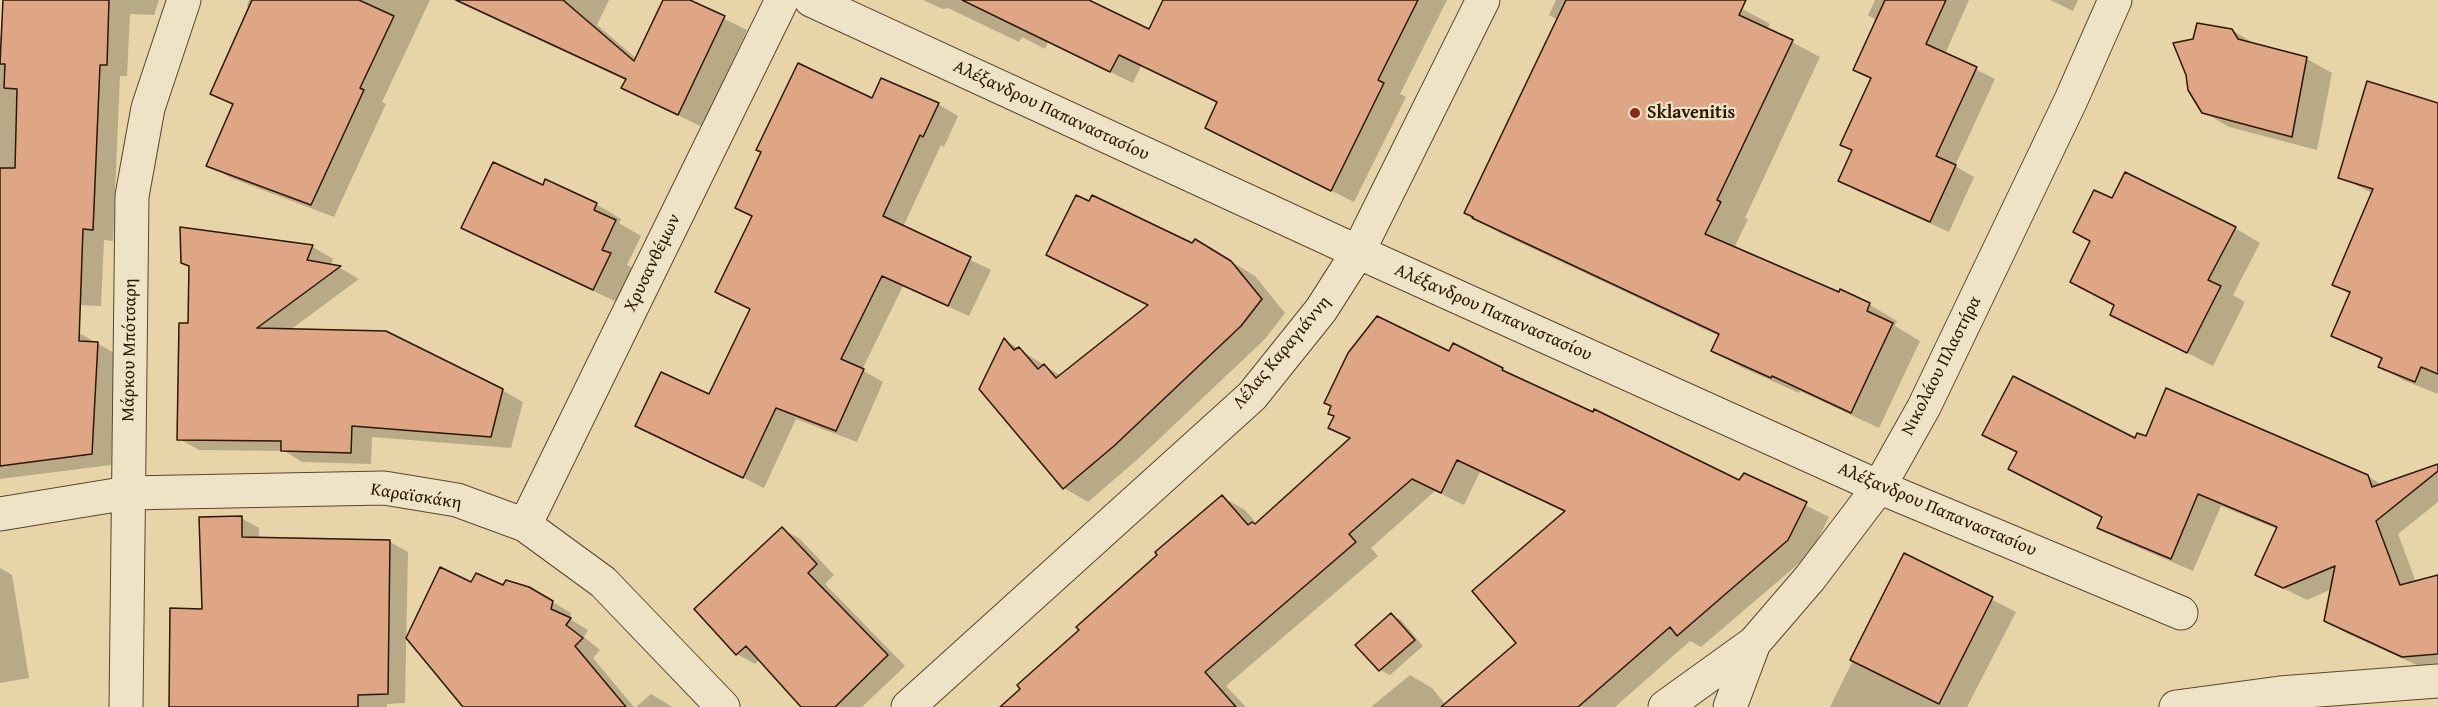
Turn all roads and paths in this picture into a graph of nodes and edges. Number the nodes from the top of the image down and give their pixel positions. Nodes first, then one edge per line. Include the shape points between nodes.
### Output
1 (184, 0) edge
2 (782, 0) edge
3 (811, 0) edge
4 (1483, 0) edge
5 (2115, 0) edge
6 (1358, 252) junction
7 (1879, 487) junction
8 (128, 493) junction
9 (0, 514) edge
10 (525, 525) junction
11 (2181, 613) dead end
12 (1754, 643) junction
13 (2438, 681) edge
14 (126, 707) edge
15 (723, 707) edge
16 (908, 707) edge
17 (1665, 707) edge
18 (1731, 707) edge
19 (2176, 707) edge

1 - 8 street, Μάρκου Μπότσαρη via 148,108 132,196
2 - 10 street, Χρυσανθέμων
3 - 6 street, Αλέξανδρου Παπαναστασίου
4 - 6 street, Λέλας Καραγιάννη
5 - 7 street, Νικολάου Πλαστήρα via 2072,100 1924,407
6 - 7 street, Αλέξανδρου Παπαναστασίου
6 - 16 street, Λέλας Καραγιάννη via 1321,310 1252,396
7 - 11 street, Αλέξανδρου Παπαναστασίου
7 - 12 street, Νικολάου Πλαστήρα via 1810,578
8 - 9 street, Καραϊσκάκη
8 - 10 street, Καραϊσκάκη via 384,488 457,500
8 - 14 street, Μάρκου Μπότσαρη
10 - 15 street, Καραϊσκάκη via 603,582
12 - 17 street
12 - 18 street, Νικολάου Πλαστήρα
13 - 19 street via 2280,693

